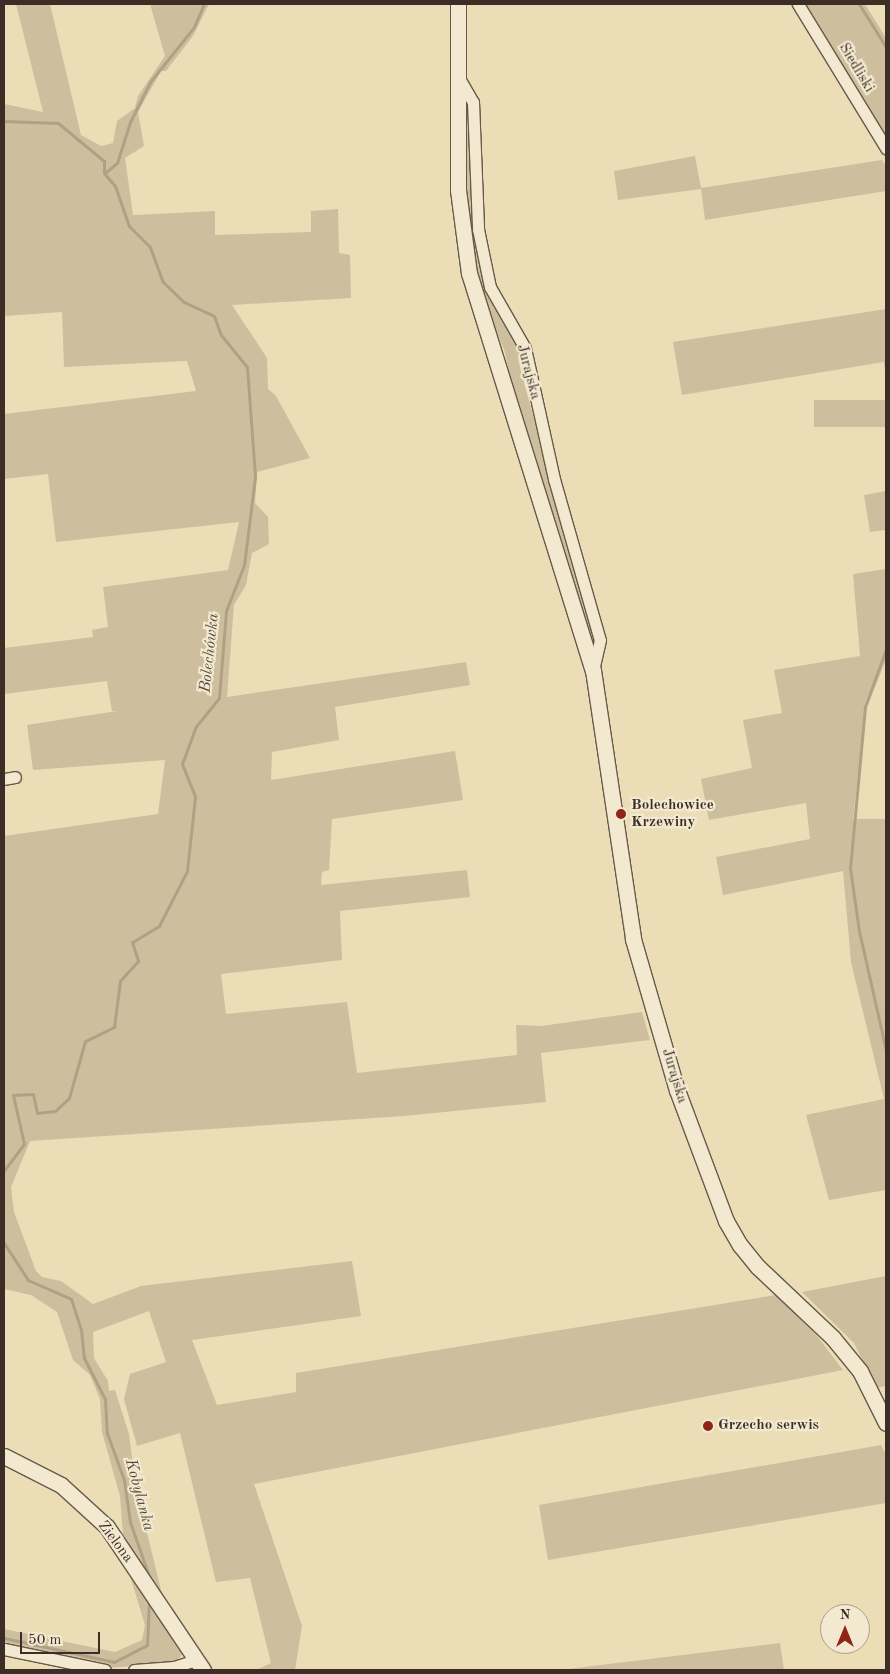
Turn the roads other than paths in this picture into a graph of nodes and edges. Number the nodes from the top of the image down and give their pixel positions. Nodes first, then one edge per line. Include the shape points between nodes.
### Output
1 (458, 4) edge
2 (798, 4) edge
3 (459, 78) junction
4 (886, 148) edge
5 (593, 670) junction
6 (886, 1423) edge
7 (4, 1456) edge
8 (4, 1649) edge
9 (199, 1665) edge
10 (105, 1670) edge
11 (134, 1670) edge

1 - 3 street, Jurajska
2 - 4 street, Siedliski
3 - 5 street, Jurajska via 458,190 469,273
3 - 5 street, Jurajska via 473,102 478,229 490,287 525,348 554,479 600,640
5 - 6 street, Jurajska via 633,939 677,1090 702,1161 740,1245 758,1267 833,1338 860,1371
7 - 9 street, Zielona via 61,1485 107,1526
8 - 10 street
9 - 11 street, Zielona

